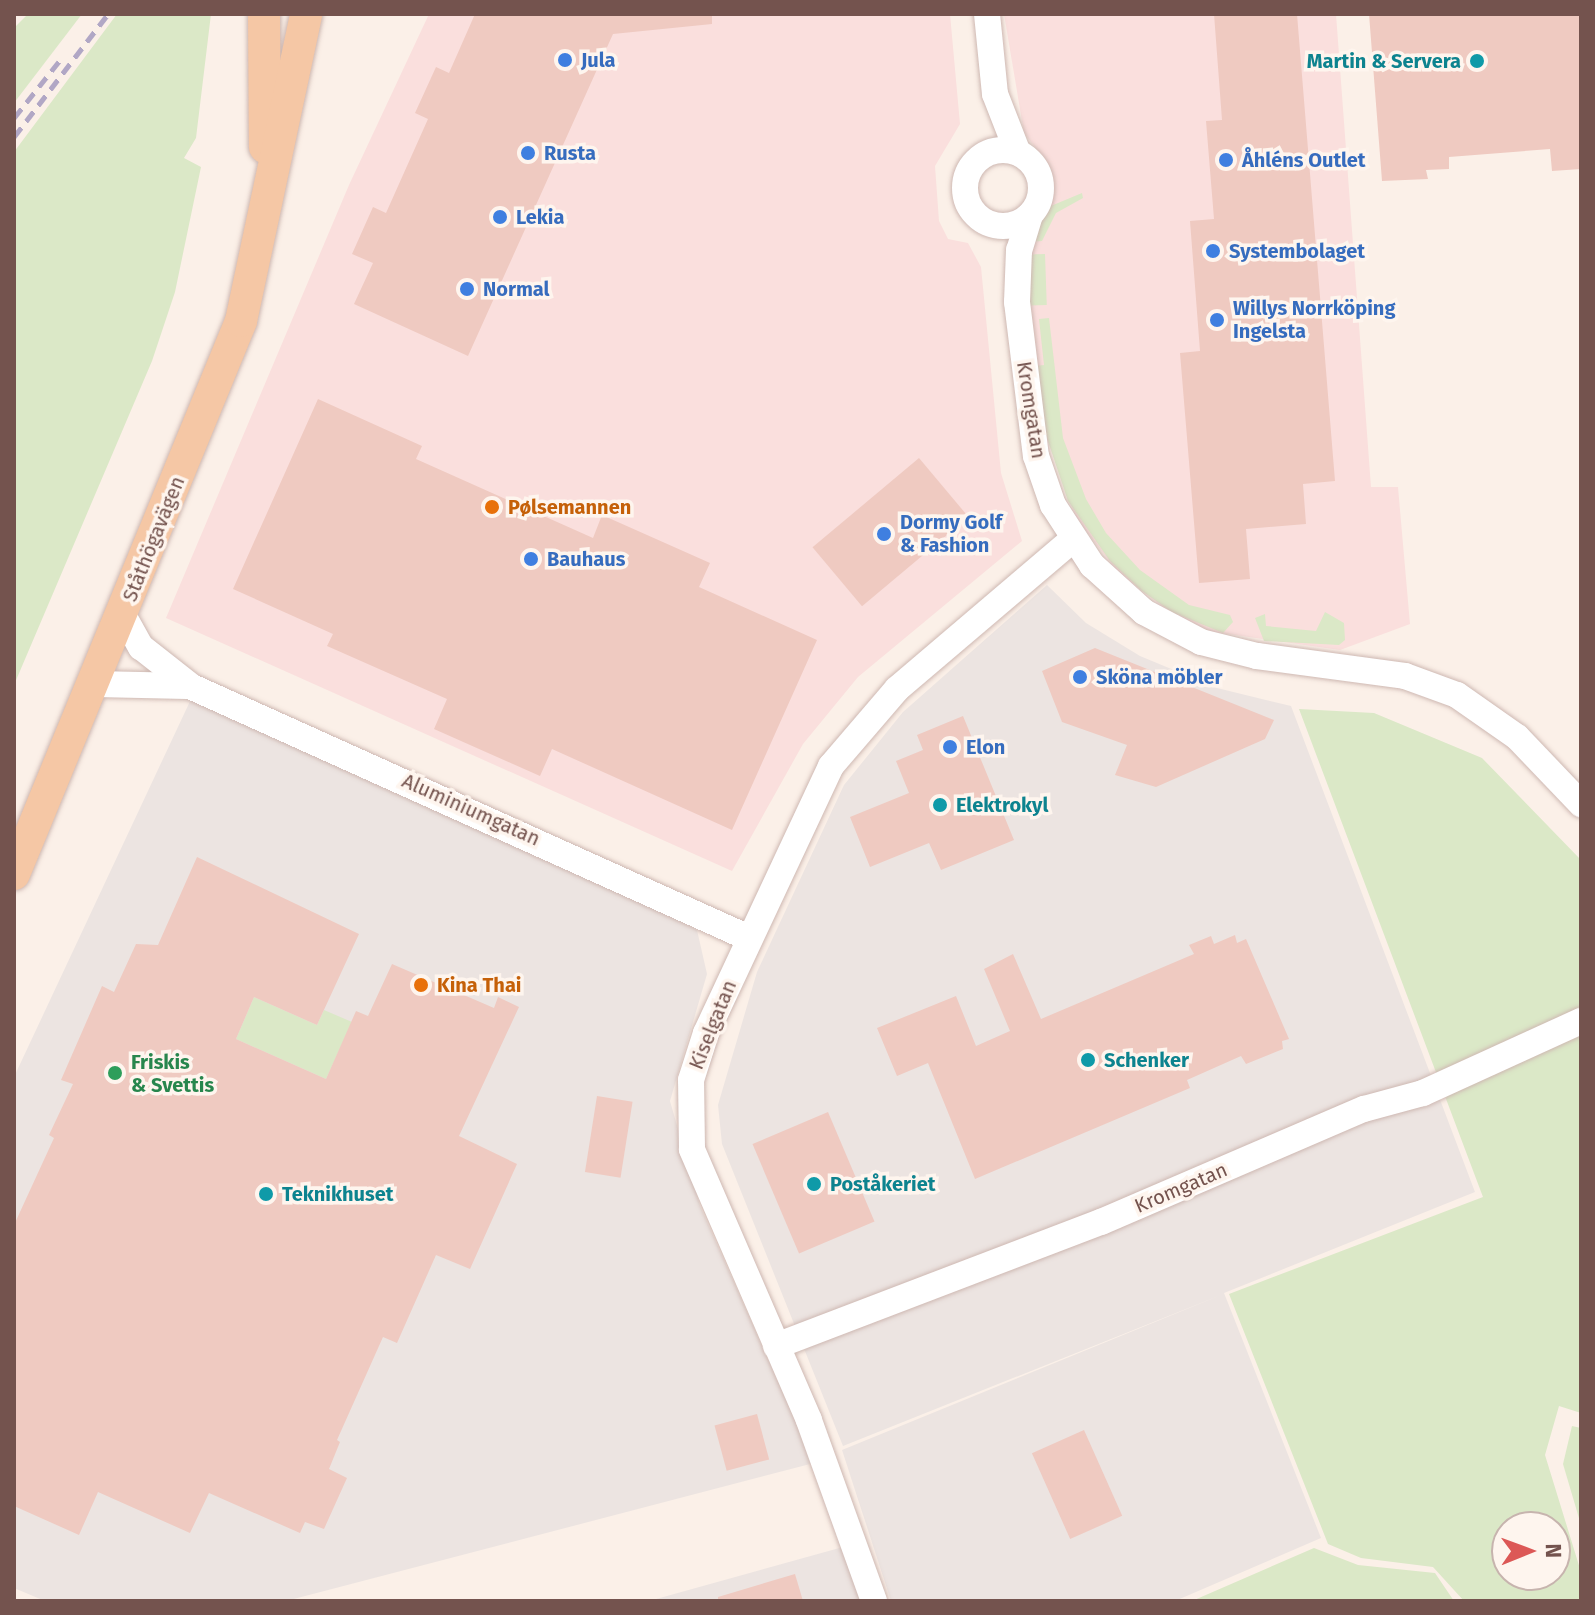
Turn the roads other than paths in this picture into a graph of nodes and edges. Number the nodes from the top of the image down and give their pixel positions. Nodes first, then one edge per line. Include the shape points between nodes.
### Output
1 (264, 14) edge
2 (306, 14) edge
3 (987, 14) edge
4 (995, 94) junction
5 (1018, 153) junction
6 (983, 156) junction
7 (265, 195) junction
8 (1030, 215) junction
9 (990, 224) junction
10 (1017, 302) junction
11 (1072, 540) junction
12 (123, 615) junction
13 (95, 684) junction
14 (192, 687) junction
15 (1581, 804) edge
16 (14, 874) edge
17 (749, 938) junction
18 (1581, 1021) edge
19 (776, 1346) junction
20 (874, 1601) edge

1 - 7 main road, Ståthögavägen
2 - 7 main road, Ståthögavägen
3 - 4 street
4 - 5 street
4 - 6 street
5 - 6 street
5 - 8 street via 1040,179 1040,197
6 - 9 street via 973,165 966,189 972,210
7 - 12 main road, Ståthögavägen via 241,321
8 - 9 street via 1011,225
8 - 10 street, Kromgatan via 1019,250
9 - 10 street, Kromgatan
10 - 11 street, Kromgatan via 1036,456
11 - 15 street, Kromgatan via 1135,605 1201,642 1257,656 1405,676 1457,695 1517,737
11 - 17 street, Kiselgatan via 863,724 831,766
12 - 13 main road, Ståthögavägen
12 - 14 street, Aluminiumgatan via 141,647
13 - 14 street, Aluminiumgatan
13 - 16 main road, Ståthögavägen
14 - 17 street, Aluminiumgatan
17 - 19 street, Kiselgatan via 706,1033 688,1108 692,1149
18 - 19 street, Kromgatan via 1423,1093 1364,1109 1101,1222
19 - 20 street, Kiselgatan

